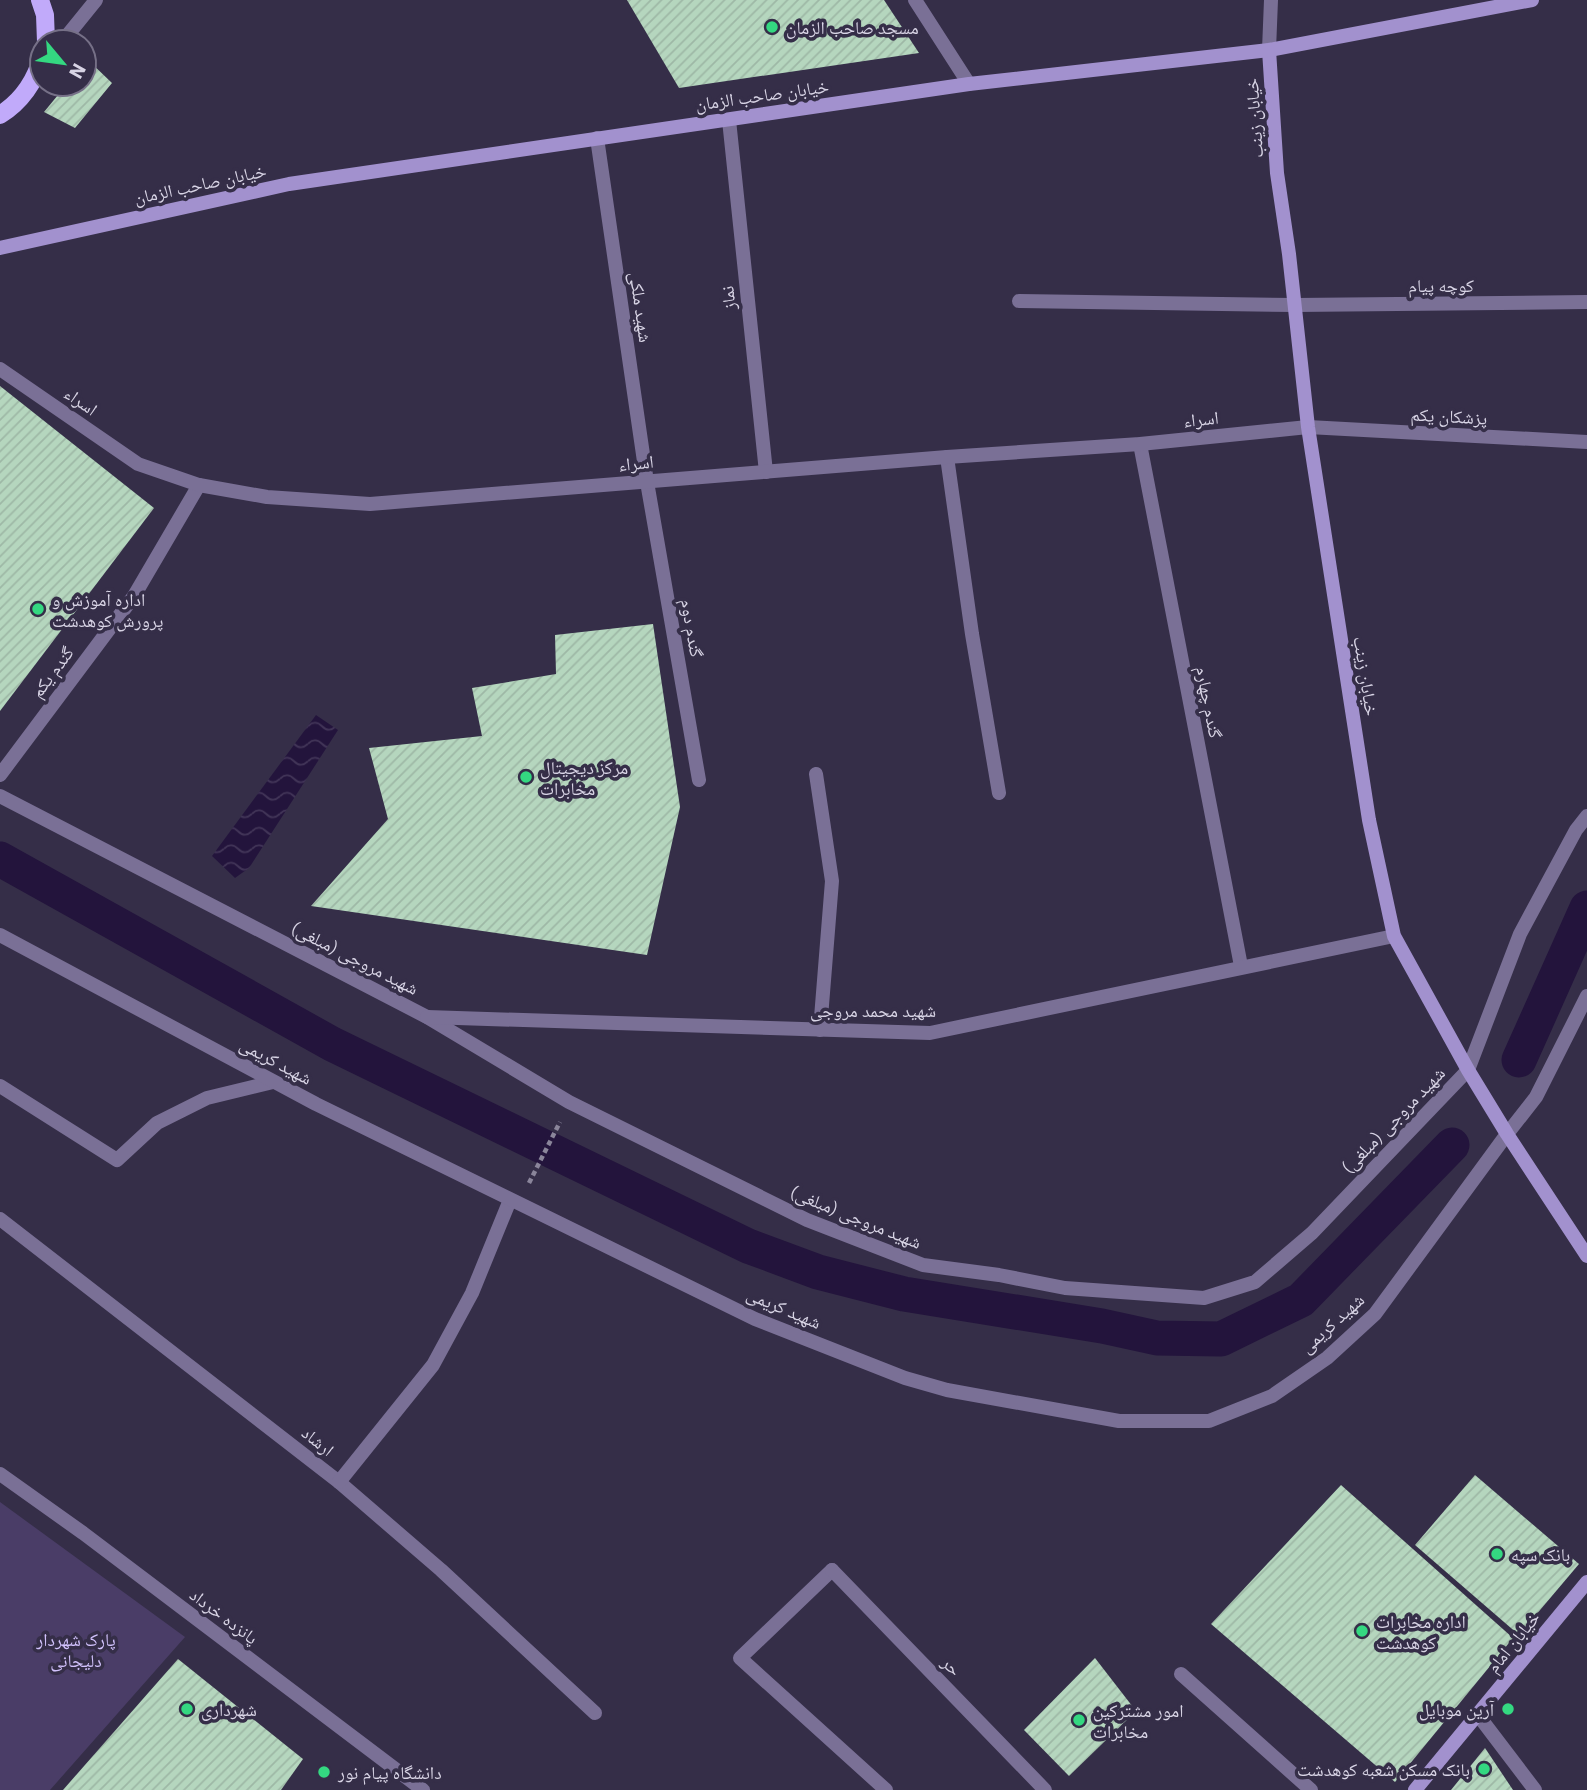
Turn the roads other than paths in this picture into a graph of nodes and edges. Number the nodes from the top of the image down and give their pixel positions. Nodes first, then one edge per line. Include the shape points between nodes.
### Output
1 (40, 0) edge
2 (96, 0) edge
3 (915, 0) edge
4 (1271, 0) edge
5 (1532, 0) edge
6 (45, 28) edge
7 (73, 28) edge
8 (1269, 50) junction
9 (969, 84) junction
10 (28, 89) edge
11 (6, 111) edge
12 (729, 120) junction
13 (0, 127) edge
14 (597, 138) junction
15 (0, 248) edge
16 (1019, 301) dead end
17 (1587, 302) edge
18 (1295, 305) junction
19 (0, 369) edge
20 (1308, 427) junction
21 (1587, 442) edge
22 (1140, 444) junction
23 (947, 457) junction
24 (766, 472) junction
25 (647, 482) junction
26 (199, 485) junction
27 (816, 774) dead end
28 (0, 775) edge
29 (699, 780) dead end
30 (999, 793) dead end
31 (0, 796) edge
32 (1587, 816) edge
33 (0, 935) edge
34 (1394, 936) junction
35 (1241, 966) junction
36 (1587, 996) edge
37 (427, 1017) junction
38 (820, 1030) junction
39 (1468, 1070) junction
40 (273, 1082) junction
41 (0, 1086) edge
42 (1507, 1134) junction
43 (514, 1202) junction
44 (0, 1219) edge
45 (1587, 1256) edge
46 (0, 1474) edge
47 (339, 1482) junction
48 (1587, 1582) edge
49 (1181, 1674) dead end
50 (595, 1713) dead end
51 (1478, 1716) junction
52 (423, 1790) edge
53 (886, 1790) edge
54 (1045, 1790) edge
55 (1311, 1790) edge
56 (1415, 1790) edge
57 (1535, 1790) edge

1 - 6 main road
2 - 7 street
3 - 9 street
4 - 8 street
5 - 8 main road, خیابان صاحب الزمان
8 - 9 main road, خیابان صاحب الزمان
8 - 18 main road, خیابان زینب via 1277,173
9 - 12 main road, خیابان صاحب الزمان
10 - 11 main road
11 - 13 main road
12 - 14 main road, خیابان صاحب الزمان
12 - 24 street, نماز
14 - 15 main road, خیابان صاحب الزمان via 289,184
14 - 25 street, شهید ملکی
16 - 18 street, کوچه پیام
17 - 18 street, کوچه پیام
18 - 20 main road, خیابان زینب
19 - 26 street, اسراء via 138,464
20 - 21 street, پزشکان یکم
20 - 22 street, اسراء
20 - 34 main road, خیابان زینب via 1369,820
22 - 23 street, اسراء
22 - 35 street, گندم چهارم
23 - 24 street, اسراء
23 - 30 street
24 - 25 street, اسراء
25 - 26 street, اسراء via 370,504 267,497
25 - 29 street, گندم دوم
26 - 28 street, گندم یکم via 134,596
27 - 38 street via 832,881
31 - 37 street, شهید مروجی (مبلغی)
32 - 39 street, شهید مروجی (مبلغی) via 1520,934
33 - 40 street, شهید کریمی
34 - 35 street, شهید محمد مروجی
34 - 39 main road, خیابان زینب
35 - 38 street, شهید محمد مروجی via 930,1033
36 - 42 street, شهید کریمی via 1536,1097
37 - 38 street, شهید محمد مروجی
37 - 39 street, شهید مروجی (مبلغی) via 569,1102 807,1220 923,1265 1065,1288 1203,1298 1255,1282 1312,1233
39 - 42 main road, خیابان زینب
40 - 41 street via 207,1098 157,1123 117,1160
40 - 43 street, شهید کریمی
42 - 43 street, شهید کریمی via 1375,1314 1327,1358 1272,1396 1209,1421 1119,1421 905,1378 755,1319
42 - 45 main road, خیابان زینب
43 - 47 street via 433,1365
44 - 47 street, ارشاد
46 - 52 street, پانزده خرداد
47 - 50 street, ارشاد
48 - 51 main road, خیابان امام
49 - 55 street
51 - 56 main road, خیابان امام
51 - 57 street
53 - 54 street, حر via 740,1658 832,1570

